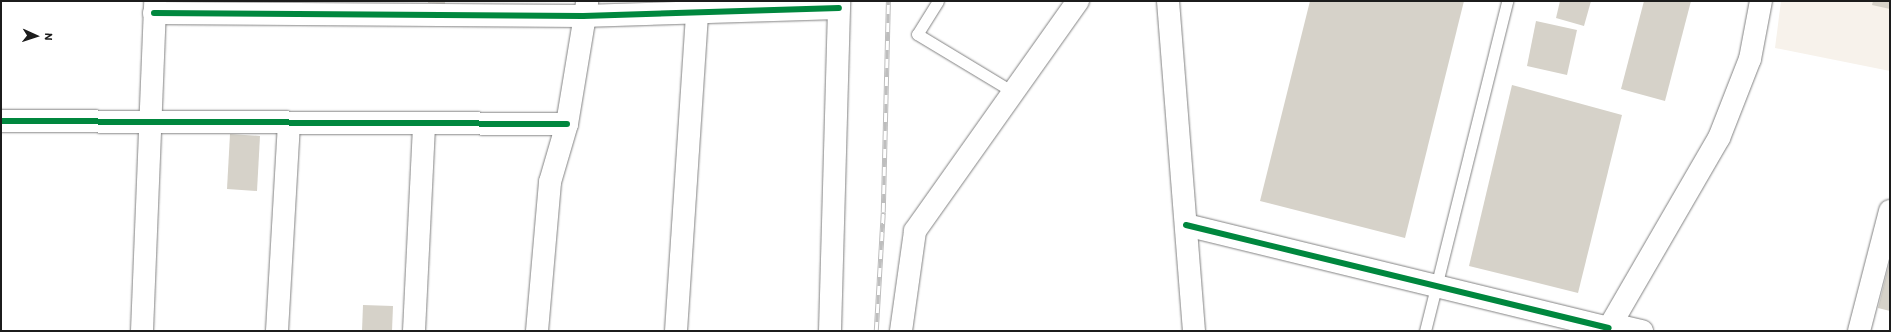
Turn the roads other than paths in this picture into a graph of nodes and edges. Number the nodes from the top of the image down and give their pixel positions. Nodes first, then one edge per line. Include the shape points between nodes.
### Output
1 (938, 1) edge
2 (1078, 1) edge
3 (1168, 1) edge
4 (1507, 1) edge
5 (1760, 1) edge
6 (839, 4) edge
7 (154, 7) edge
8 (310, 7) edge
9 (466, 8) edge
10 (585, 9) edge
11 (697, 13) junction
12 (1013, 92) junction
13 (1, 121) edge
14 (150, 124) junction
15 (289, 124) junction
16 (424, 124) junction
17 (567, 124) junction
18 (1890, 211) edge
19 (1186, 225) junction
20 (1437, 286) junction
21 (1609, 328) edge
22 (142, 331) edge
23 (277, 331) edge
24 (414, 331) edge
25 (537, 331) edge
26 (676, 331) edge
27 (830, 331) edge
28 (902, 331) edge
29 (1194, 331) edge
30 (1425, 331) edge
31 (1642, 331) edge
32 (1859, 331) edge

1 - 12 lane via 917,34
2 - 12 street
3 - 19 street
4 - 20 lane
5 - 21 street via 1750,59 1719,138
6 - 11 street
6 - 27 street
7 - 8 street
7 - 14 street
8 - 9 street
9 - 10 street
10 - 11 street
10 - 17 street
11 - 26 street
12 - 28 street via 915,231
13 - 14 street
14 - 15 street
14 - 22 street
15 - 16 street
15 - 23 street
16 - 17 street
16 - 24 street
17 - 25 street via 550,182
18 - 32 street
19 - 20 street
19 - 29 street
20 - 21 street
20 - 30 lane
21 - 31 street

